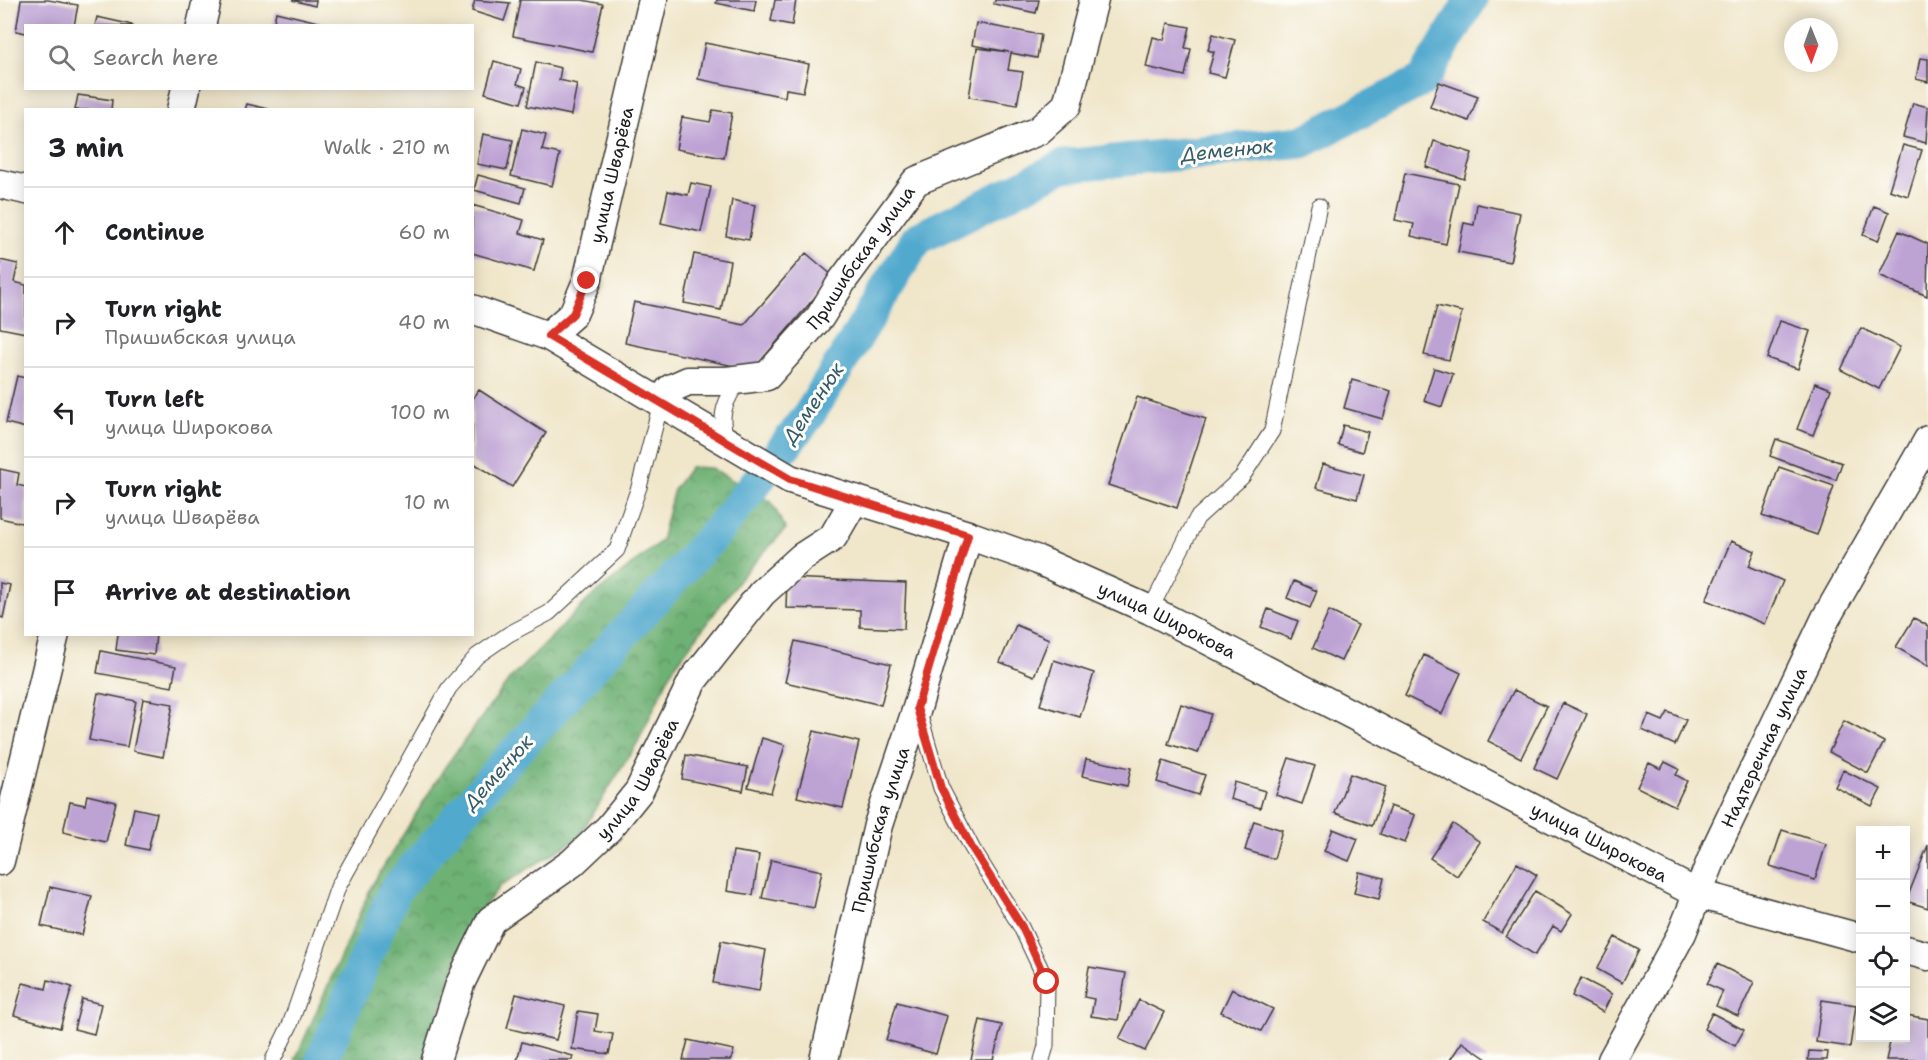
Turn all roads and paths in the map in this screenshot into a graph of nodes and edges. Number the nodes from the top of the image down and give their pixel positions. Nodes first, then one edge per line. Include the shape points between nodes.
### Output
1 (207, 0) edge
2 (653, 0) edge
3 (1094, 0) edge
4 (201, 24) edge
5 (186, 90) edge
6 (181, 108) edge
7 (0, 184) edge
8 (24, 190) edge
9 (1319, 206) dead end
10 (474, 310) edge
11 (548, 336) junction
12 (741, 379) junction
13 (661, 403) junction
14 (1928, 440) edge
15 (729, 444) junction
16 (855, 500) junction
17 (968, 535) junction
18 (1150, 610) junction
19 (55, 636) edge
20 (917, 708) junction
21 (0, 861) edge
22 (1698, 894) junction
23 (1856, 937) edge
24 (1910, 951) edge
25 (1928, 956) edge
26 (273, 1060) edge
27 (436, 1060) edge
28 (824, 1060) edge
29 (1042, 1060) edge
30 (1612, 1060) edge

1 - 4 street
2 - 11 street, улица Шварёва via 587,281 573,314
3 - 12 street, Пришибская улица via 1067,105 1038,131 916,181 820,317 767,376
5 - 6 street
7 - 8 street
9 - 18 lane via 1272,431 1242,477 1197,518
10 - 11 street, улица Широкова
11 - 13 street, улица Широкова
12 - 13 street, Пришибская улица via 688,381 670,389
12 - 15 lane via 728,396 723,416 722,428
13 - 15 street, улица Широкова
13 - 26 lane via 639,487 617,550 549,613 477,656 449,688 338,887 290,1025
14 - 22 street, Надтеречная улица via 1826,618
15 - 16 street, улица Широкова via 790,479
16 - 17 street, улица Широкова
16 - 27 street, улица Шварёва via 833,537 801,557 762,592 693,680 639,791 609,828 572,863 491,920 460,984
17 - 18 street, улица Широкова via 1038,560
17 - 20 street, Пришибская улица
18 - 22 street, улица Широкова
19 - 21 street
20 - 28 street, Пришибская улица via 878,825
20 - 29 lane via 941,788 972,848 1022,927 1047,982 1046,1046
22 - 23 street, улица Широкова
22 - 30 street, Надтеречная улица via 1682,933
24 - 25 street

